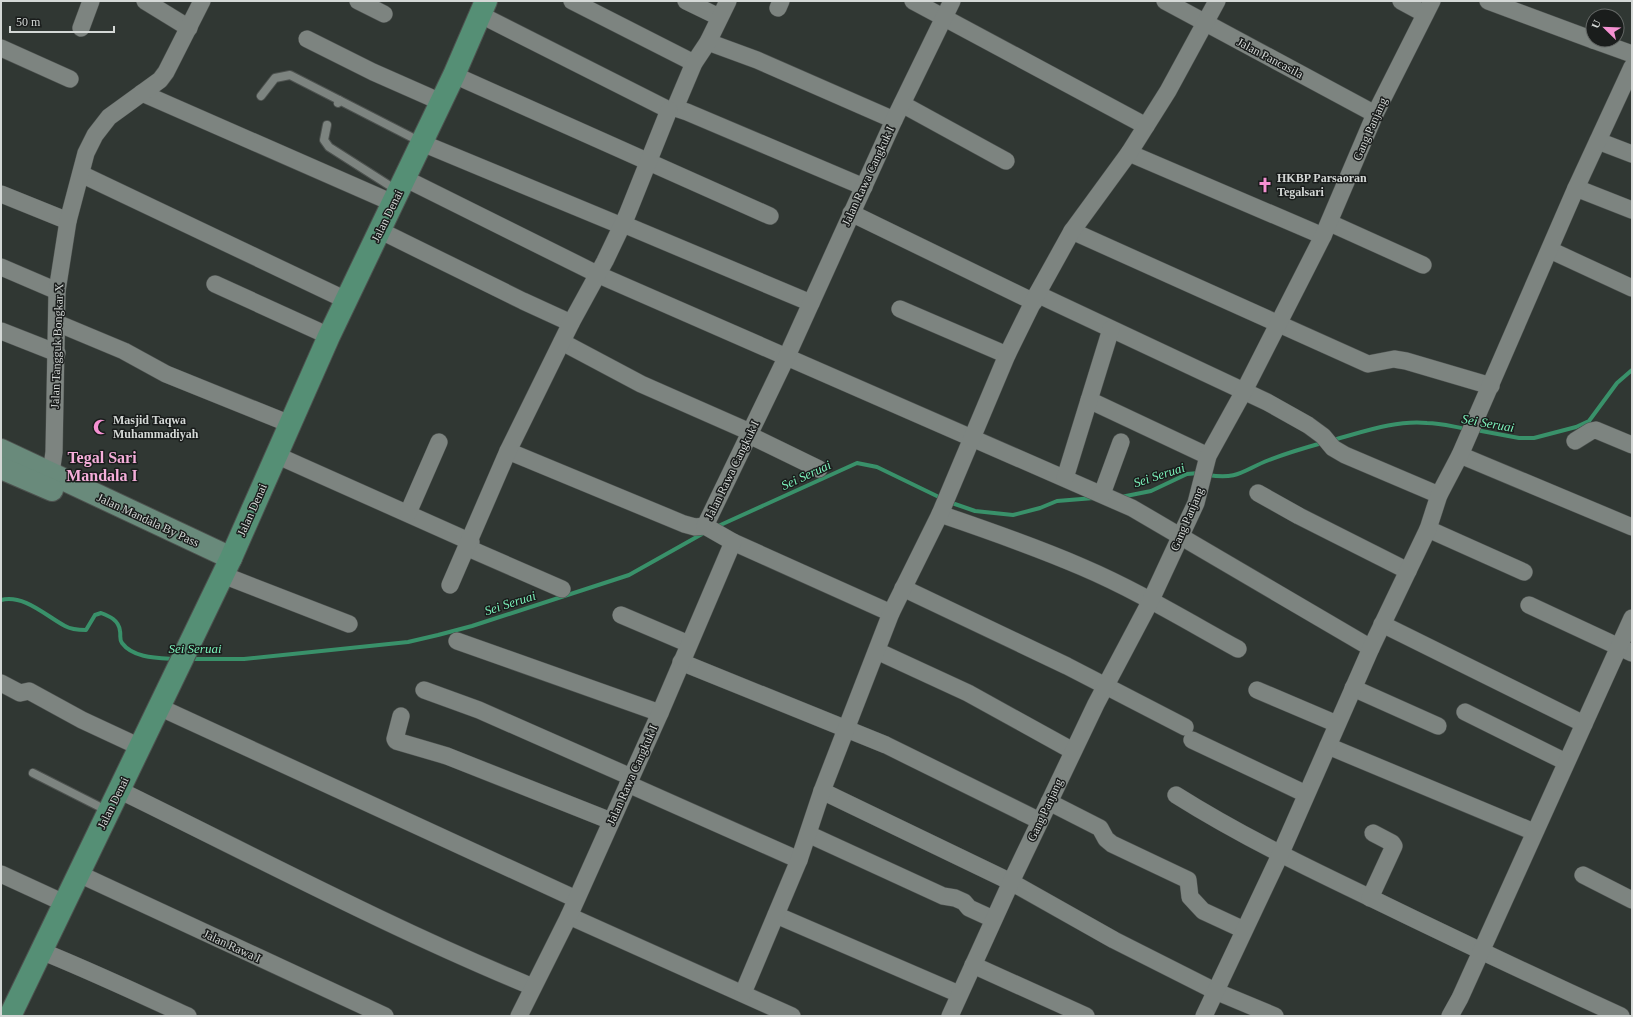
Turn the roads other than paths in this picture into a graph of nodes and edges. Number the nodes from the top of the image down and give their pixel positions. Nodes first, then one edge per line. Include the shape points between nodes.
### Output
1 (90, 1) edge
2 (144, 1) edge
3 (202, 1) edge
4 (358, 1) edge
5 (572, 1) edge
6 (686, 1) edge
7 (728, 1) edge
8 (913, 1) edge
9 (952, 1) edge
10 (1165, 1) edge
11 (1217, 1) edge
12 (1401, 1) edge
13 (1488, 1) edge
14 (1429, 7) edge
15 (483, 8) edge
16 (384, 14) dead end
17 (719, 17) junction
18 (945, 19) junction
19 (1206, 23) junction
20 (81, 28) dead end
21 (189, 28) junction
22 (1585, 37) edge
23 (306, 39) dead end
24 (708, 42) junction
25 (1, 48) edge
26 (1615, 48) edge
27 (1632, 54) edge
28 (694, 63) junction
29 (1632, 67) edge
30 (454, 74) junction
31 (70, 79) dead end
32 (142, 93) junction
33 (261, 96) dead end
34 (441, 102) junction
35 (902, 104) junction
36 (672, 109) junction
37 (1375, 114) junction
38 (894, 120) junction
39 (327, 125) dead end
40 (1146, 126) junction
41 (1598, 141) junction
42 (422, 142) junction
43 (1129, 153) junction
44 (1632, 154) edge
45 (1006, 161) dead end
46 (647, 163) junction
47 (80, 174) junction
48 (864, 187) junction
49 (1576, 188) junction
50 (398, 191) junction
51 (1, 194) edge
52 (1632, 210) edge
53 (851, 214) junction
54 (770, 216) dead end
55 (68, 220) junction
56 (622, 225) junction
57 (1327, 229) junction
58 (380, 230) junction
59 (1072, 231) junction
60 (1550, 250) junction
61 (1423, 265) dead end
62 (1, 267) edge
63 (599, 274) junction
64 (214, 284) dead end
65 (1632, 288) edge
66 (57, 291) junction
67 (1035, 298) junction
68 (346, 300) junction
69 (811, 303) junction
70 (900, 309) dead end
71 (57, 323) junction
72 (571, 323) junction
73 (1279, 324) junction
74 (1110, 329) junction
75 (1, 331) edge
76 (329, 336) junction
77 (562, 342) junction
78 (57, 353) junction
79 (1007, 355) junction
80 (787, 356) junction
81 (1491, 386) junction
82 (1244, 391) junction
83 (1089, 400) junction
84 (290, 424) junction
85 (749, 433) junction
86 (972, 438) junction
87 (1575, 441) dead end
88 (439, 442) dead end
89 (1121, 442) dead end
90 (1632, 445) edge
91 (1463, 449) junction
92 (1, 450) edge
93 (508, 451) junction
94 (276, 455) junction
95 (1, 468) edge
96 (1205, 468) junction
97 (819, 469) dead end
98 (51, 474) junction
99 (1065, 478) junction
100 (1258, 493) dead end
101 (1104, 495) junction
102 (1439, 495) junction
103 (941, 511) junction
104 (408, 513) junction
105 (1632, 527) edge
106 (709, 529) junction
107 (1428, 529) junction
108 (1181, 536) junction
109 (733, 542) junction
110 (469, 545) junction
111 (226, 567) junction
112 (1408, 571) junction
113 (1524, 572) dead end
114 (450, 585) dead end
115 (903, 588) junction
116 (562, 589) dead end
117 (1150, 602) junction
118 (1530, 605) dead end
119 (891, 614) junction
120 (621, 616) dead end
121 (1632, 618) edge
122 (349, 624) dead end
123 (1382, 624) junction
124 (457, 641) dead end
125 (689, 644) junction
126 (1371, 648) junction
127 (1238, 649) dead end
128 (1625, 650) edge
129 (877, 651) junction
130 (681, 662) junction
131 (1, 683) edge
132 (1106, 685) junction
133 (1353, 688) junction
134 (424, 690) dead end
135 (1257, 690) dead end
136 (159, 707) junction
137 (1465, 712) dead end
138 (660, 713) junction
139 (401, 716) dead end
140 (1338, 724) junction
141 (1584, 724) junction
142 (1438, 726) dead end
143 (846, 728) junction
144 (1328, 746) junction
145 (140, 747) junction
146 (1073, 751) junction
147 (1566, 762) junction
148 (33, 773) dead end
149 (629, 781) junction
150 (119, 790) junction
151 (822, 791) junction
152 (1306, 794) junction
153 (1176, 795) dead end
154 (1049, 802) junction
155 (109, 811) junction
156 (611, 821) junction
157 (1040, 822) junction
158 (1534, 832) junction
159 (1373, 833) dead end
160 (808, 834) junction
161 (1280, 855) junction
162 (799, 860) junction
163 (1, 874) edge
164 (78, 874) junction
165 (1583, 875) dead end
166 (1011, 882) junction
167 (1370, 898) junction
168 (576, 899) junction
169 (1632, 900) edge
170 (64, 903) junction
171 (776, 915) junction
172 (569, 916) junction
173 (994, 919) junction
174 (1244, 930) junction
175 (41, 951) junction
176 (1480, 951) junction
177 (973, 965) junction
178 (533, 987) junction
179 (1215, 991) junction
180 (743, 993) junction
181 (959, 994) junction
182 (784, 1014) edge
183 (13, 1015) edge
184 (188, 1016) edge
185 (386, 1016) edge
186 (519, 1016) edge
187 (950, 1016) edge
188 (1086, 1016) edge
189 (1204, 1016) edge
190 (1275, 1016) edge
191 (1450, 1016) edge
192 (1621, 1016) edge

1 - 20 street
2 - 21 street
3 - 21 street, Jalan Tangguk Bongkar X
4 - 16 street
5 - 28 street
6 - 17 street
7 - 17 street
8 - 18 street
9 - 18 street, Jalan Rawa Cangkuk I
10 - 19 street, Jalan Pancasila
11 - 19 street
12 - 14 street
13 - 22 street
14 - 37 street, Gang Panjang
15 - 30 main road, Jalan Denai
15 - 36 street
17 - 24 street
18 - 35 street, Jalan Rawa Cangkuk I
18 - 40 street
19 - 37 street, Jalan Pancasila
19 - 40 street
21 - 32 street, Jalan Tangguk Bongkar X via 166,72 160,80
23 - 34 street
24 - 28 street
24 - 38 street via 757,60
25 - 31 street
26 - 27 street
28 - 36 street
29 - 41 street
30 - 34 main road, Jalan Denai
30 - 46 street
32 - 47 street, Jalan Tangguk Bongkar X via 108,117 86,153
32 - 50 street
33 - 42 lane via 275,78 290,75
34 - 42 main road, Jalan Denai
35 - 38 street, Jalan Rawa Cangkuk I
35 - 45 street
36 - 46 street
36 - 48 street
37 - 57 street, Gang Panjang
38 - 48 street, Jalan Rawa Cangkuk I
39 - 50 lane via 324,140 329,147
40 - 43 street
41 - 44 street
41 - 49 street
42 - 50 main road, Jalan Denai
42 - 56 street
43 - 57 street
43 - 59 street
46 - 54 street
46 - 56 street
47 - 55 street, Jalan Tangguk Bongkar X
47 - 68 street
48 - 53 street, Jalan Rawa Cangkuk I
49 - 52 street
49 - 60 street
50 - 58 main road, Jalan Denai
50 - 63 street
51 - 55 street
53 - 67 street
53 - 69 street, Jalan Rawa Cangkuk I
55 - 66 street, Jalan Tangguk Bongkar X
56 - 63 street
56 - 69 street
57 - 61 street
57 - 73 street, Gang Panjang
58 - 68 main road, Jalan Denai
58 - 72 street
59 - 67 street
59 - 73 street
60 - 65 street
60 - 81 street
62 - 66 street
63 - 72 street
63 - 80 street
64 - 76 street
66 - 71 street, Jalan Tangguk Bongkar X
67 - 74 street
67 - 79 street
68 - 76 main road, Jalan Denai
69 - 80 street, Jalan Rawa Cangkuk I
70 - 79 street
71 - 78 street, Jalan Tangguk Bongkar X
71 - 84 street via 124,351 166,374
72 - 77 street
73 - 81 street via 1368,364 1400,360
73 - 82 street, Gang Panjang
74 - 82 street
74 - 83 street
75 - 78 street
76 - 84 main road, Jalan Denai
77 - 85 street via 641,384
77 - 93 street
78 - 98 street, Jalan Tangguk Bongkar X
79 - 86 street
80 - 85 street, Jalan Rawa Cangkuk I
80 - 86 street
81 - 91 street
82 - 96 street, Gang Panjang
82 - 102 street via 1292,415 1328,442 1370,467
83 - 96 street
83 - 99 street
84 - 94 main road, Jalan Denai
85 - 97 street
85 - 106 street, Jalan Rawa Cangkuk I
86 - 99 street
86 - 103 street
87 - 90 street via 1596,430
88 - 104 street
89 - 101 street
91 - 102 street
91 - 105 street
92 - 98 street, Jalan Mandala By Pass
93 - 106 street via 684,524
93 - 110 street
94 - 104 street
94 - 111 main road, Jalan Denai
95 - 111 street, Jalan Mandala By Pass
96 - 108 street, Gang Panjang via 1196,503
98 - 111 street, Jalan Mandala By Pass
99 - 101 street
100 - 112 street
101 - 108 street
102 - 107 street
103 - 115 street
103 - 117 street via 1082,567
104 - 110 street
106 - 109 street, Jalan Rawa Cangkuk I
107 - 112 street
107 - 113 street
108 - 117 street, Gang Panjang
108 - 126 street
109 - 119 street
109 - 125 street, Jalan Rawa Cangkuk I
110 - 114 street
110 - 116 street
111 - 122 street
111 - 136 main road, Jalan Denai
112 - 123 street
115 - 119 street
115 - 132 street
117 - 127 street
117 - 132 street, Gang Panjang
118 - 128 street
119 - 129 street
120 - 125 street
121 - 128 street
123 - 126 street
123 - 141 street
124 - 138 street
125 - 130 street, Jalan Rawa Cangkuk I
126 - 133 street
128 - 141 street
129 - 143 street
129 - 146 street via 968,693
130 - 138 street, Jalan Rawa Cangkuk I
130 - 143 street
131 - 145 street via 20,693 29,690 82,720
132 - 146 street, Gang Panjang
132 - 152 street via 1188,734
133 - 140 street
133 - 142 street
134 - 149 street via 479,710
135 - 140 street
136 - 145 main road, Jalan Denai
136 - 168 street
137 - 147 street
138 - 149 street, Jalan Rawa Cangkuk I
139 - 156 street via 396,741 448,756
140 - 144 street
141 - 147 street
143 - 151 street
143 - 157 street via 886,745
144 - 152 street
144 - 158 street
145 - 150 main road, Jalan Denai
146 - 154 street, Gang Panjang
147 - 158 street
148 - 155 lane
149 - 156 street, Jalan Rawa Cangkuk I
149 - 162 street
150 - 155 main road, Jalan Denai
150 - 178 street via 411,933
151 - 160 street
151 - 166 street
152 - 161 street
153 - 161 street
154 - 157 street, Gang Panjang
154 - 174 street via 1100,828 1112,844 1188,880 1190,897 1203,911
155 - 164 main road, Jalan Denai
156 - 168 street, Jalan Rawa Cangkuk I
157 - 166 street, Gang Panjang
158 - 176 street
159 - 167 street via 1392,842 1394,846
160 - 162 street
160 - 173 street via 943,896 960,900 969,908
161 - 167 street
161 - 174 street
162 - 171 street
163 - 170 street
164 - 170 main road, Jalan Denai
164 - 185 street, Jalan Rawa I
165 - 169 street
166 - 173 street, Gang Panjang
166 - 179 street via 1114,940
167 - 176 street
168 - 172 street, Jalan Rawa Cangkuk I
170 - 175 main road, Jalan Denai
171 - 180 street
171 - 181 street
172 - 178 street, Jalan Rawa Cangkuk I
172 - 180 street
173 - 177 street, Gang Panjang
174 - 179 street
175 - 183 main road, Jalan Denai
175 - 184 street
176 - 191 street
176 - 192 street
177 - 181 street, Gang Panjang
177 - 188 street
178 - 186 street, Jalan Rawa Cangkuk I
179 - 189 street
179 - 190 street
180 - 182 street
181 - 187 street, Gang Panjang

